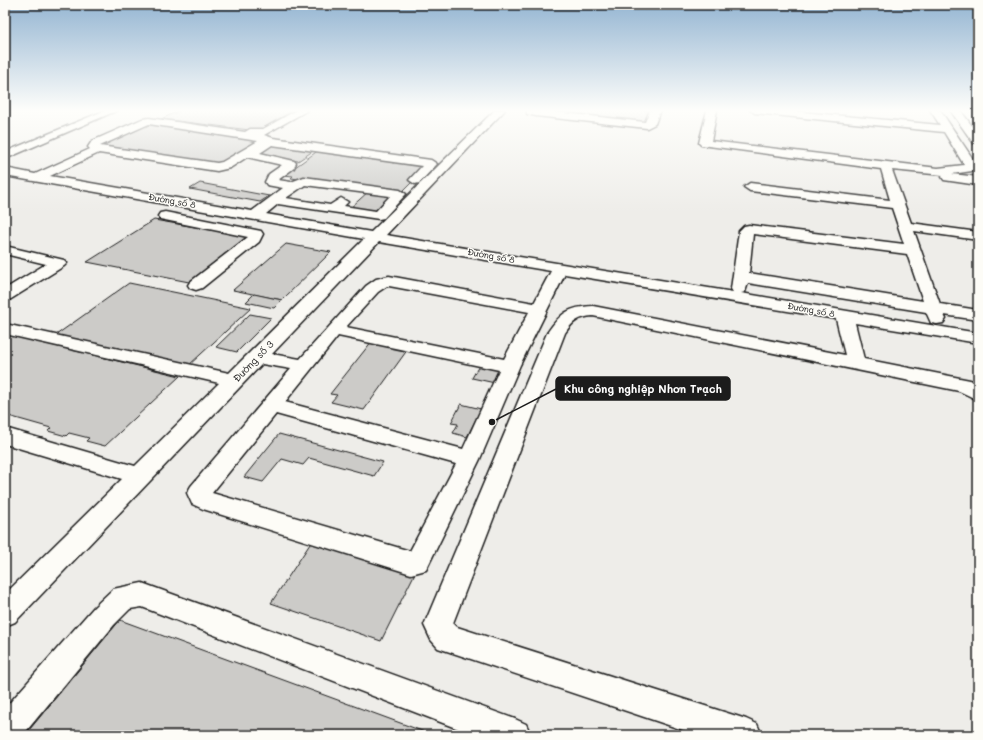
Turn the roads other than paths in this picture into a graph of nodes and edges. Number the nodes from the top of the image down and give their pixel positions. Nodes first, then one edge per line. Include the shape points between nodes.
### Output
1 (32, 145) edge
2 (95, 145) edge
3 (259, 145) edge
4 (266, 145) edge
5 (298, 145) edge
6 (466, 145) edge
7 (712, 145) edge
8 (958, 145) edge
9 (98, 149) junction
10 (750, 154) dead end
11 (5, 156) edge
12 (216, 166) junction
13 (886, 170) junction
14 (5, 172) edge
15 (38, 177) junction
16 (198, 178) dead end
17 (978, 181) edge
18 (292, 186) junction
19 (750, 187) dead end
20 (358, 188) junction
21 (400, 194) junction
22 (275, 200) junction
23 (898, 205) junction
24 (205, 207) junction
25 (333, 209) junction
26 (165, 216) dead end
27 (255, 216) junction
28 (189, 219) junction
29 (905, 226) junction
30 (978, 236) edge
31 (374, 237) junction
32 (5, 250) edge
33 (913, 250) junction
34 (560, 268) junction
35 (741, 277) junction
36 (196, 285) dead end
37 (5, 296) edge
38 (738, 297) junction
39 (538, 308) junction
40 (933, 308) junction
41 (844, 315) junction
42 (978, 315) edge
43 (5, 330) edge
44 (334, 330) junction
45 (941, 332) junction
46 (978, 338) edge
47 (257, 357) junction
48 (856, 364) junction
49 (511, 365) junction
50 (305, 366) junction
51 (234, 380) junction
52 (978, 393) edge
53 (272, 406) junction
54 (5, 436) edge
55 (469, 459) junction
56 (141, 476) junction
57 (5, 613) edge
58 (5, 732) edge
59 (515, 735) edge
60 (746, 735) edge

1 - 11 street
2 - 9 street via 94,147
3 - 12 street via 226,165
4 - 18 street via 250,154 290,163 273,177 272,182
5 - 21 street via 431,164
6 - 31 street, Đường số 3
7 - 8 street via 938,172 968,168 971,165
9 - 12 street
9 - 15 street
10 - 13 street
12 - 16 street
13 - 17 street
13 - 23 street
14 - 15 street, Đường số 8
15 - 24 street, Đường số 8
18 - 20 street via 307,181
18 - 22 street
19 - 23 street
20 - 21 street
20 - 25 street
21 - 25 street via 379,215
22 - 25 street
22 - 27 street
23 - 29 street
24 - 27 street, Đường số 8
24 - 28 street
26 - 28 street
27 - 31 street, Đường số 8
28 - 36 street via 256,234
29 - 30 street
29 - 33 street
31 - 34 street, Đường số 8
31 - 47 street, Đường số 3
32 - 37 street via 60,262
33 - 35 street via 749,229 746,231
33 - 40 street
34 - 38 street, Đường số 8
34 - 39 street
35 - 38 street
35 - 40 street
38 - 41 street, Đường số 8
39 - 44 street via 390,281 372,288
39 - 49 street
40 - 42 street
40 - 45 street
41 - 45 street, Đường số 8
41 - 48 street
43 - 51 street
44 - 49 street
44 - 50 street
45 - 46 street, Đường số 8
47 - 50 street
47 - 51 street, Đường số 3
48 - 52 street via 963,385
48 - 60 street via 593,311 576,312 567,318 556,333 438,625 448,638
49 - 55 street
50 - 53 street
51 - 56 street, Đường số 3
53 - 55 street
53 - 55 street via 199,493 203,500 411,563 417,562 420,558
54 - 56 street
56 - 57 street, Đường số 3
58 - 59 street via 104,616 123,598 142,595

